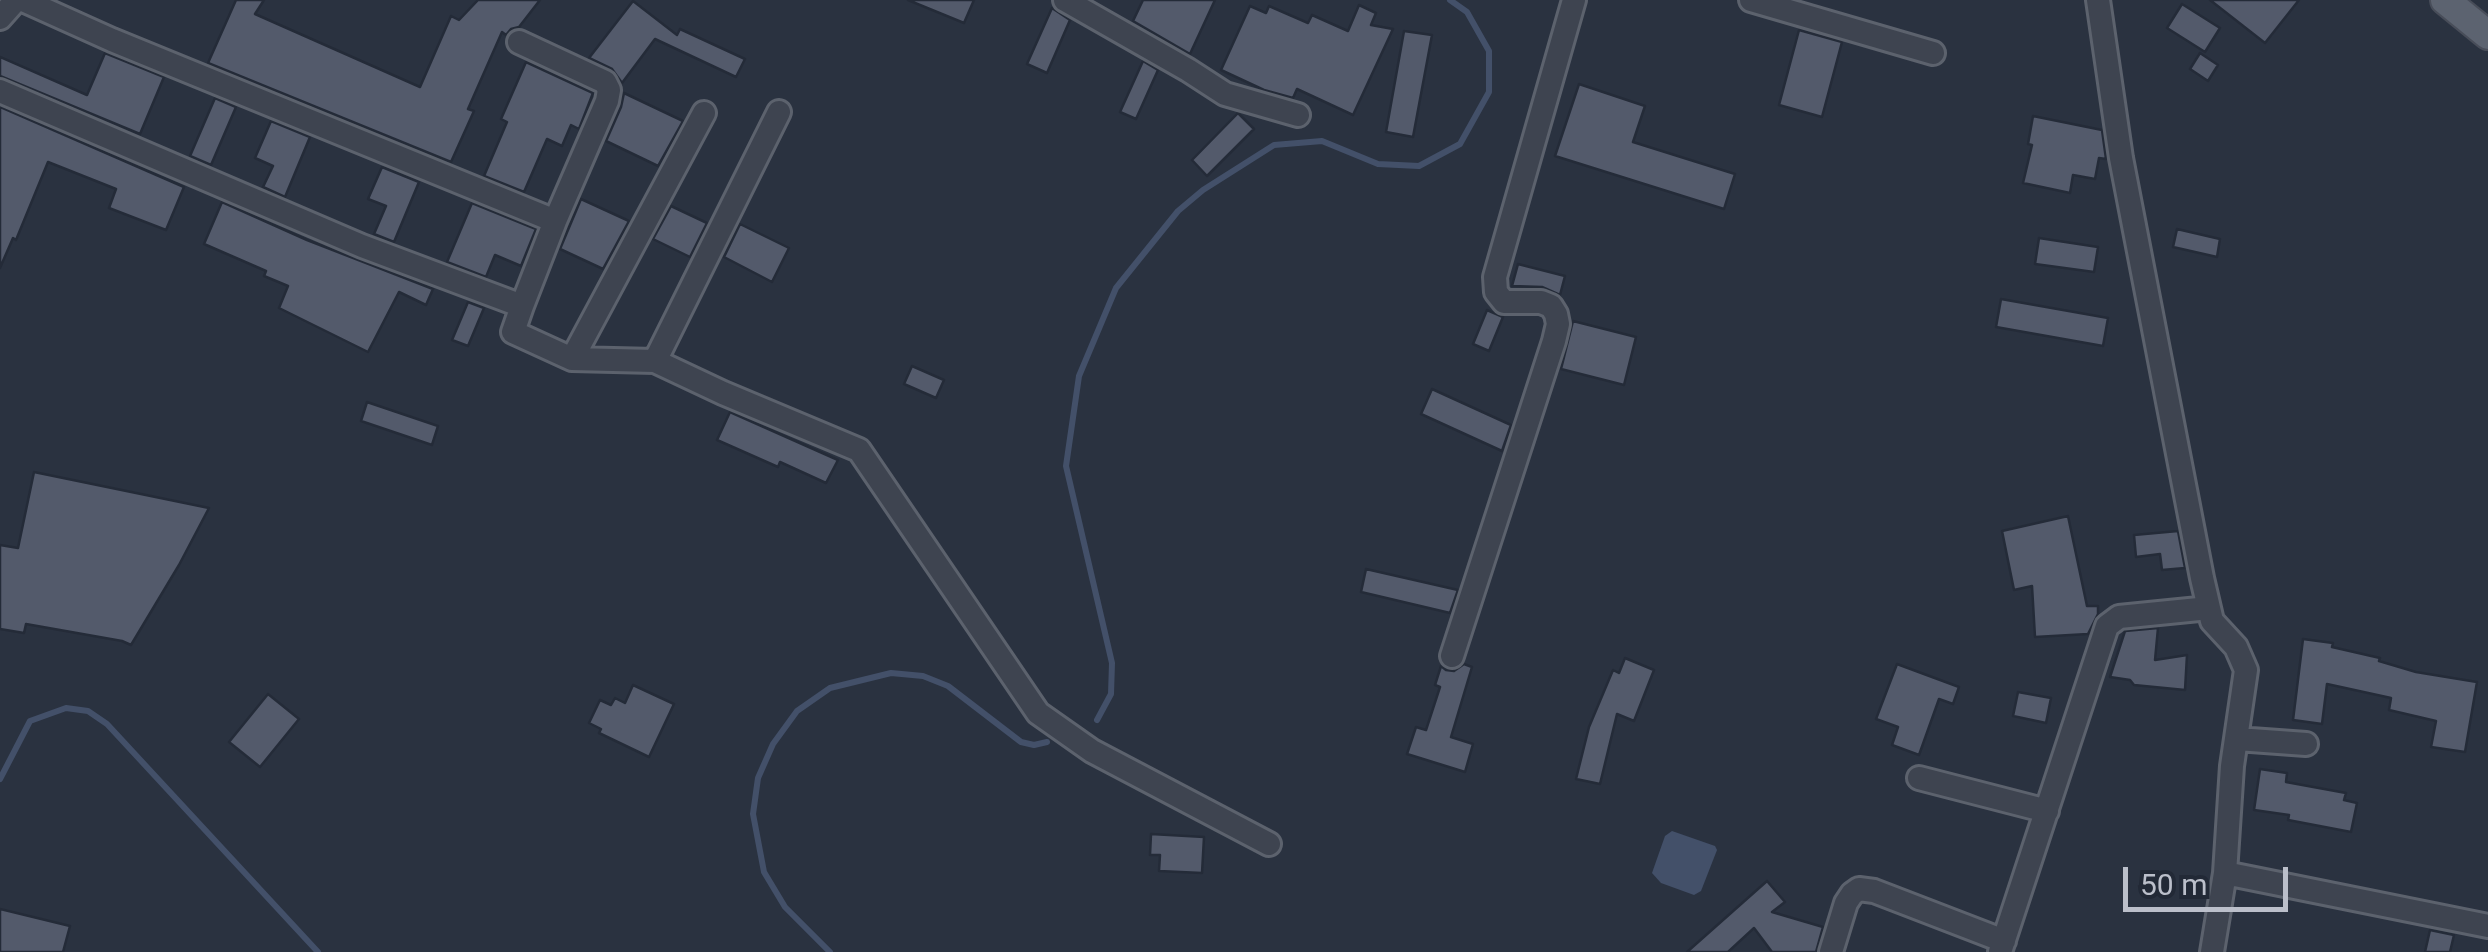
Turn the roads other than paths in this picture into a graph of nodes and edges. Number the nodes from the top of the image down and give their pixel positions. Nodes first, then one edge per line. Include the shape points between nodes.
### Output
1 (19, 0) edge
2 (1066, 0) edge
3 (1574, 0) edge
4 (1751, 0) edge
5 (2098, 0) edge
6 (2445, 0) edge
7 (1102, 10) edge
8 (0, 18) edge
9 (2488, 34) edge
10 (519, 42) dead end
11 (1933, 53) dead end
12 (0, 91) edge
13 (780, 112) dead end
14 (704, 113) dead end
15 (1298, 115) dead end
16 (555, 221) junction
17 (522, 306) junction
18 (572, 359) junction
19 (656, 361) junction
20 (2209, 608) junction
21 (1452, 656) dead end
22 (2237, 739) junction
23 (2306, 744) dead end
24 (1919, 778) dead end
25 (2047, 811) junction
26 (1269, 844) dead end
27 (2225, 873) junction
28 (2488, 926) edge
29 (2002, 946) edge
30 (1831, 952) edge
31 (2212, 952) edge

1 - 8 street
1 - 16 street
2 - 7 street
3 - 21 street via 1496,277 1504,302 1550,306 1558,324
4 - 11 street
5 - 20 street via 2121,158
6 - 9 main road
7 - 15 street via 1225,94
10 - 16 street via 605,82 609,90
12 - 17 street via 362,246
13 - 19 street
14 - 18 street
16 - 17 street
17 - 18 street via 513,332
18 - 19 street
19 - 26 street via 858,450 1038,714 1092,752
20 - 22 street via 2246,670
20 - 25 street via 2118,616 2107,626
22 - 23 street
22 - 27 street
24 - 25 street
25 - 29 street
27 - 28 street
27 - 31 street
29 - 30 street via 1860,889 1846,903

